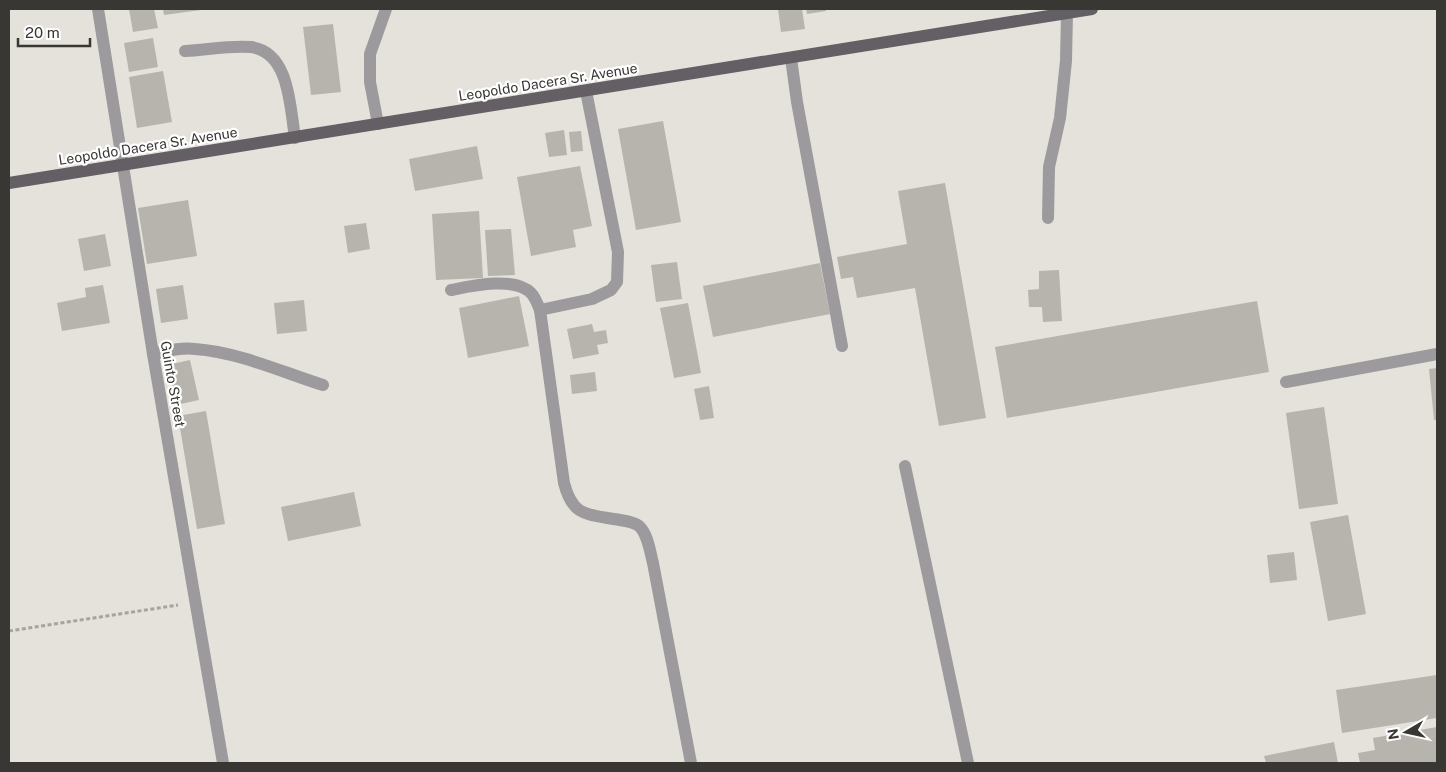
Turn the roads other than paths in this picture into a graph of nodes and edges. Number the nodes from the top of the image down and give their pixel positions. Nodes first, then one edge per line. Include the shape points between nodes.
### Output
1 (98, 9) edge
2 (386, 9) edge
3 (1092, 9) edge
4 (1067, 13) junction
5 (185, 51) dead end
6 (791, 58) junction
7 (586, 91) junction
8 (378, 124) junction
9 (295, 138) junction
10 (123, 166) junction
11 (9, 183) edge
12 (1048, 218) dead end
13 (451, 290) dead end
14 (540, 310) junction
15 (842, 346) dead end
16 (153, 354) junction
17 (1437, 354) edge
18 (1286, 382) dead end
19 (322, 385) dead end
20 (904, 466) dead end
21 (223, 763) edge
22 (691, 763) edge
23 (968, 763) edge

1 - 10 street, Guinto Street
2 - 8 street via 370,54 370,82
3 - 4 main road, Leopoldo Dacera Sr. Avenue
4 - 6 main road, Leopoldo Dacera Sr. Avenue
4 - 12 street via 1060,118 1049,166
5 - 9 street via 251,47 271,55 281,69
6 - 7 main road, Leopoldo Dacera Sr. Avenue
6 - 15 street
7 - 8 main road, Leopoldo Dacera Sr. Avenue
7 - 14 street via 618,252 617,282 611,290 592,299
8 - 9 main road, Leopoldo Dacera Sr. Avenue
9 - 10 main road, Leopoldo Dacera Sr. Avenue
10 - 11 main road, Leopoldo Dacera Sr. Avenue
10 - 16 street, Guinto Street
13 - 14 street via 489,284 520,286 531,293
14 - 22 street via 569,500 577,510 630,522 644,532 653,563
16 - 19 street via 177,349 206,350
16 - 21 street, Guinto Street
17 - 18 street
20 - 23 street

